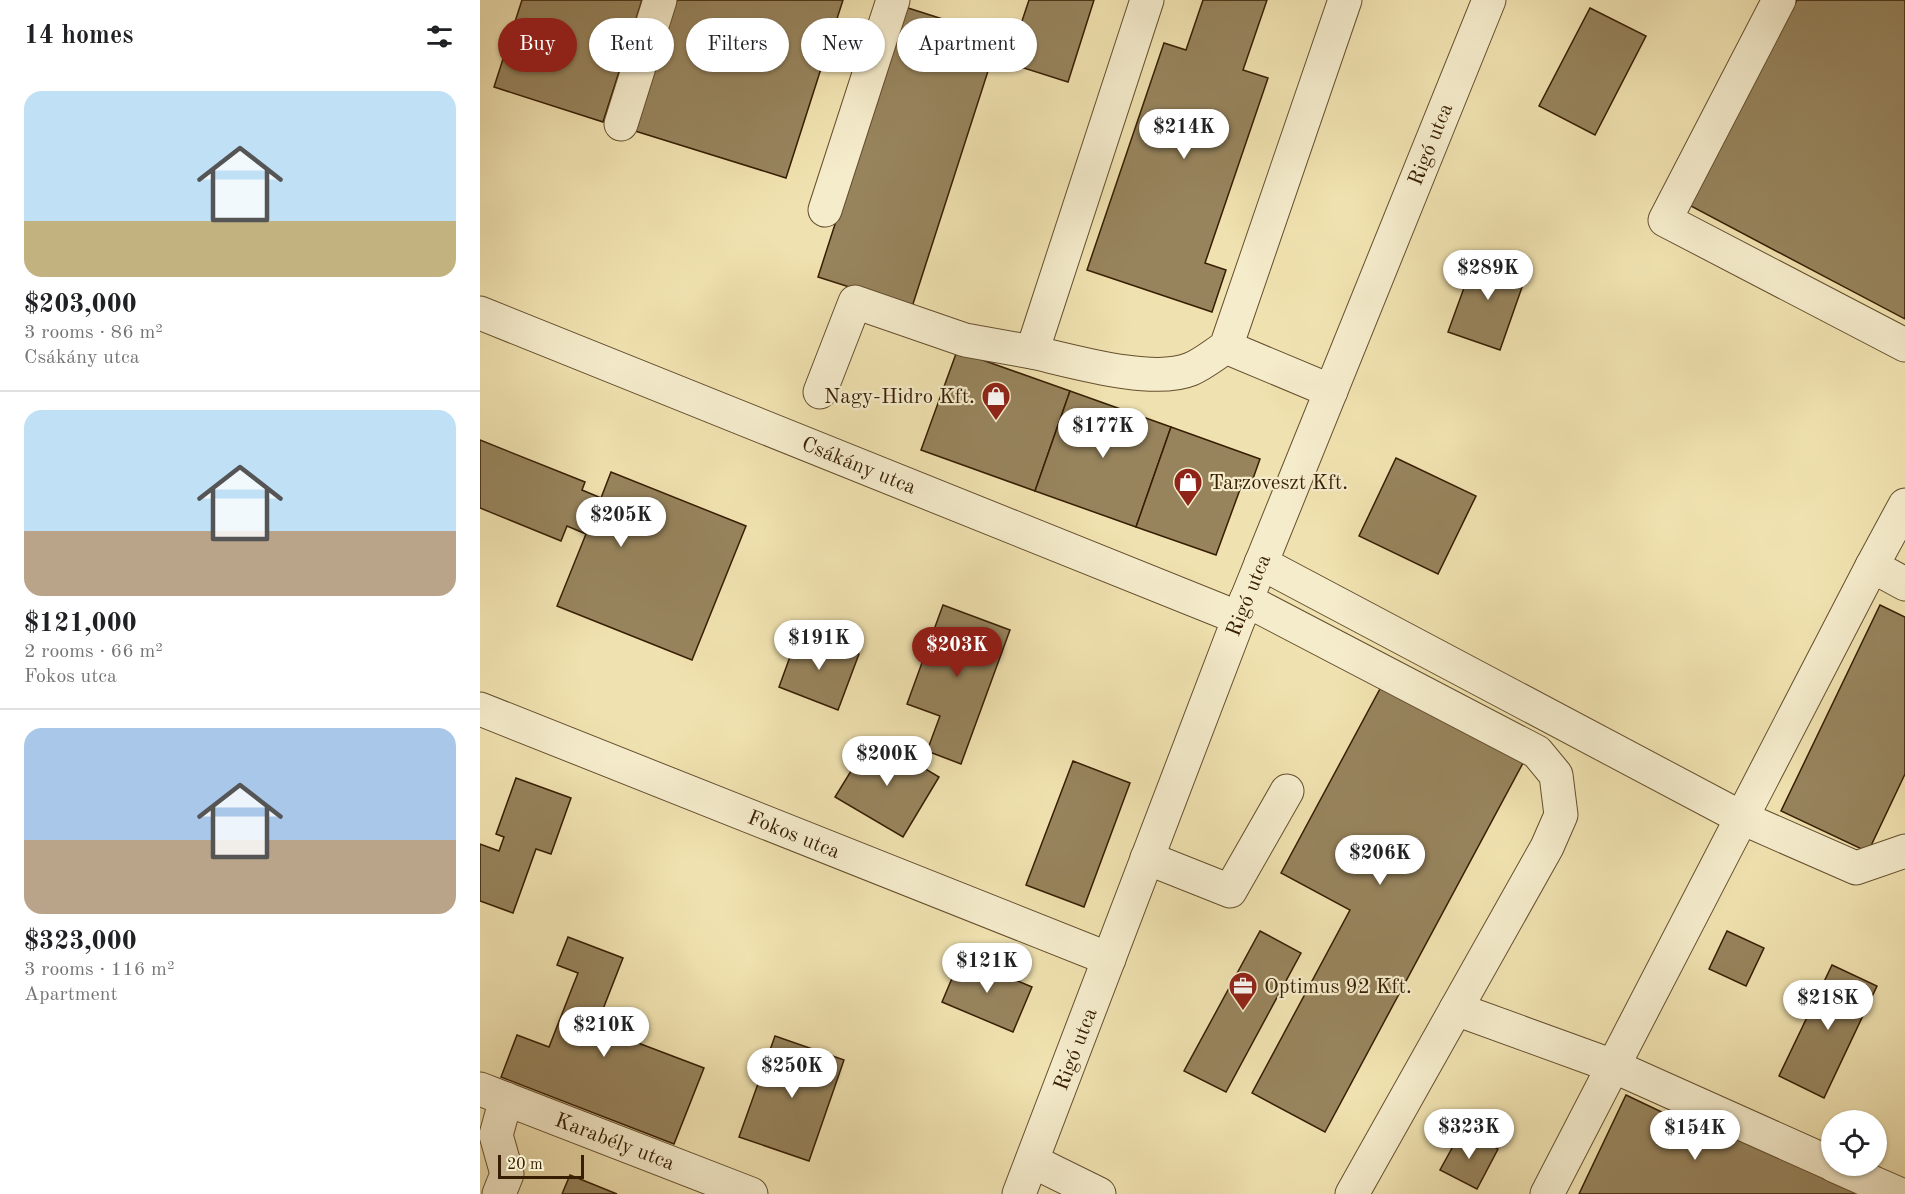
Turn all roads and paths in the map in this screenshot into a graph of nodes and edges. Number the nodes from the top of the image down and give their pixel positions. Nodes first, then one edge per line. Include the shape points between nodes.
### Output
1 (660, 0) edge
2 (893, 0) edge
3 (1147, 0) edge
4 (1345, 0) edge
5 (1489, 0) edge
6 (1779, 0) edge
7 (621, 124) dead end
8 (825, 210) dead end
9 (480, 313) edge
10 (1905, 345) edge
11 (1226, 347) junction
12 (1032, 352) junction
13 (1331, 391) junction
14 (820, 392) dead end
15 (1905, 505) edge
16 (1261, 563) junction
17 (1872, 566) junction
18 (1905, 584) edge
19 (1242, 609) junction
20 (480, 709) edge
21 (1287, 791) dead end
22 (1742, 818) junction
23 (1905, 851) edge
24 (1148, 858) junction
25 (1109, 959) junction
26 (1456, 1009) junction
27 (1613, 1066) junction
28 (493, 1094) edge
29 (1821, 1160) edge
30 (1032, 1161) junction
31 (1858, 1176) edge
32 (499, 1194) edge
33 (750, 1194) edge
34 (1019, 1194) edge
35 (1099, 1194) edge
36 (1352, 1194) edge
37 (1547, 1194) edge
38 (1899, 1194) edge

1 - 7 street
2 - 8 street
3 - 12 street
4 - 11 street
5 - 13 street, Rigó utca
6 - 10 street via 1665,220
9 - 19 street, Csákány utca
11 - 12 street via 1190,370 1159,375
11 - 13 street
12 - 14 street via 965,340 855,302
13 - 16 street, Rigó utca
15 - 17 street
16 - 19 street, Rigó utca
16 - 22 street
17 - 18 street
17 - 22 street
19 - 24 street, Rigó utca
19 - 26 street, Csákány utca via 1537,752 1556,775 1561,814 1547,847
20 - 25 street, Fokos utca
21 - 24 street via 1230,891
22 - 23 street via 1856,868
22 - 27 street
24 - 25 street, Rigó utca
25 - 30 street, Rigó utca
26 - 27 street
26 - 36 street, Csákány utca
27 - 29 street
27 - 37 street
28 - 32 street via 496,1135 507,1174
28 - 33 street, Karabély utca
30 - 34 street, Rigó utca
30 - 35 street
31 - 38 street

